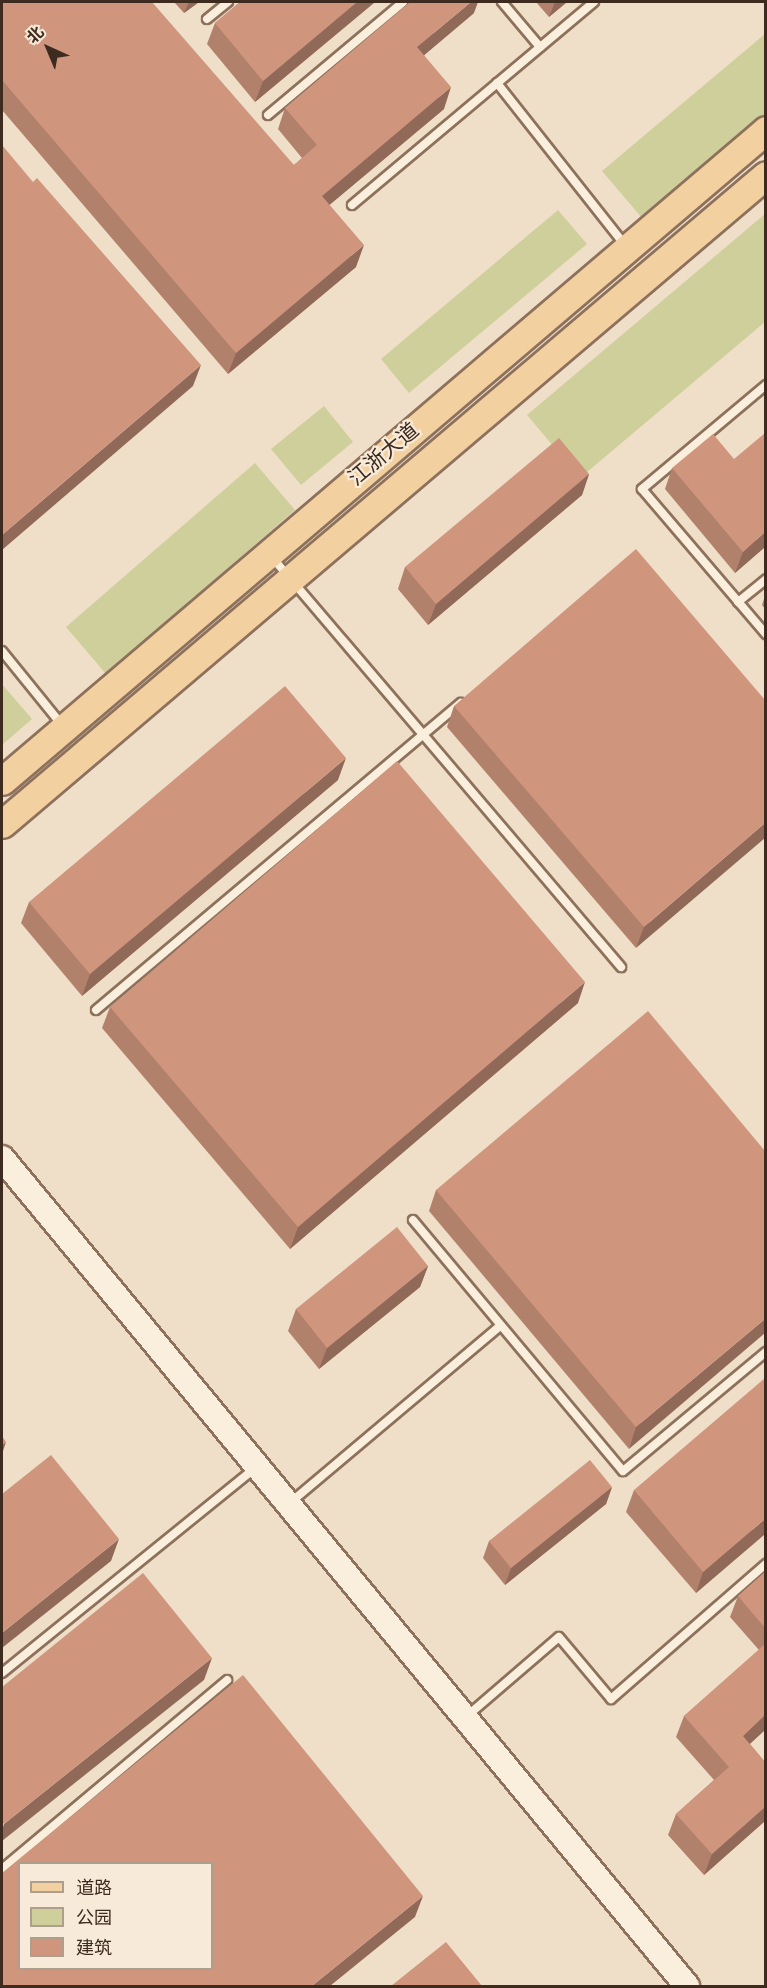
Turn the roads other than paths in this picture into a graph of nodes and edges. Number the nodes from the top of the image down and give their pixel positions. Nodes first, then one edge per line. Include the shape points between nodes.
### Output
1 (228, 2) edge
2 (403, 2) edge
3 (502, 2) edge
4 (594, 2) edge
5 (207, 19) dead end
6 (540, 47) junction
7 (497, 83) junction
8 (268, 115) dead end
9 (765, 130) edge
10 (765, 175) edge
11 (352, 205) dead end
12 (627, 248) junction
13 (765, 385) edge
14 (269, 553) junction
15 (290, 579) junction
16 (765, 579) edge
17 (738, 602) junction
18 (765, 634) edge
19 (2, 651) edge
20 (469, 696) edge
21 (64, 727) junction
22 (424, 734) junction
23 (2, 781) edge
24 (2, 824) edge
25 (621, 967) dead end
26 (96, 1010) dead end
27 (2, 1158) edge
28 (413, 1220) dead end
29 (500, 1326) junction
30 (765, 1352) edge
31 (257, 1466) junction
32 (288, 1504) junction
33 (765, 1564) edge
34 (2, 1673) edge
35 (227, 1680) dead end
36 (465, 1718) junction
37 (2, 1869) edge
38 (687, 1986) edge

1 - 5 lane
2 - 8 lane
3 - 6 lane
4 - 6 lane
6 - 7 lane
7 - 11 lane
7 - 12 lane
9 - 12 main road, 江浙大道
10 - 15 main road, 江浙大道
12 - 14 main road, 江浙大道
13 - 17 lane via 642,489
14 - 15 lane
14 - 21 main road, 江浙大道
15 - 22 lane
15 - 24 main road, 江浙大道
16 - 17 lane
17 - 18 lane
19 - 21 lane
20 - 22 lane
21 - 23 main road, 江浙大道
22 - 25 lane
22 - 26 lane
27 - 31 main road
28 - 29 lane
29 - 30 lane via 623,1471
29 - 32 lane
31 - 32 main road
31 - 34 lane
32 - 36 main road
33 - 36 lane via 611,1699 559,1637
35 - 37 lane
36 - 38 main road

